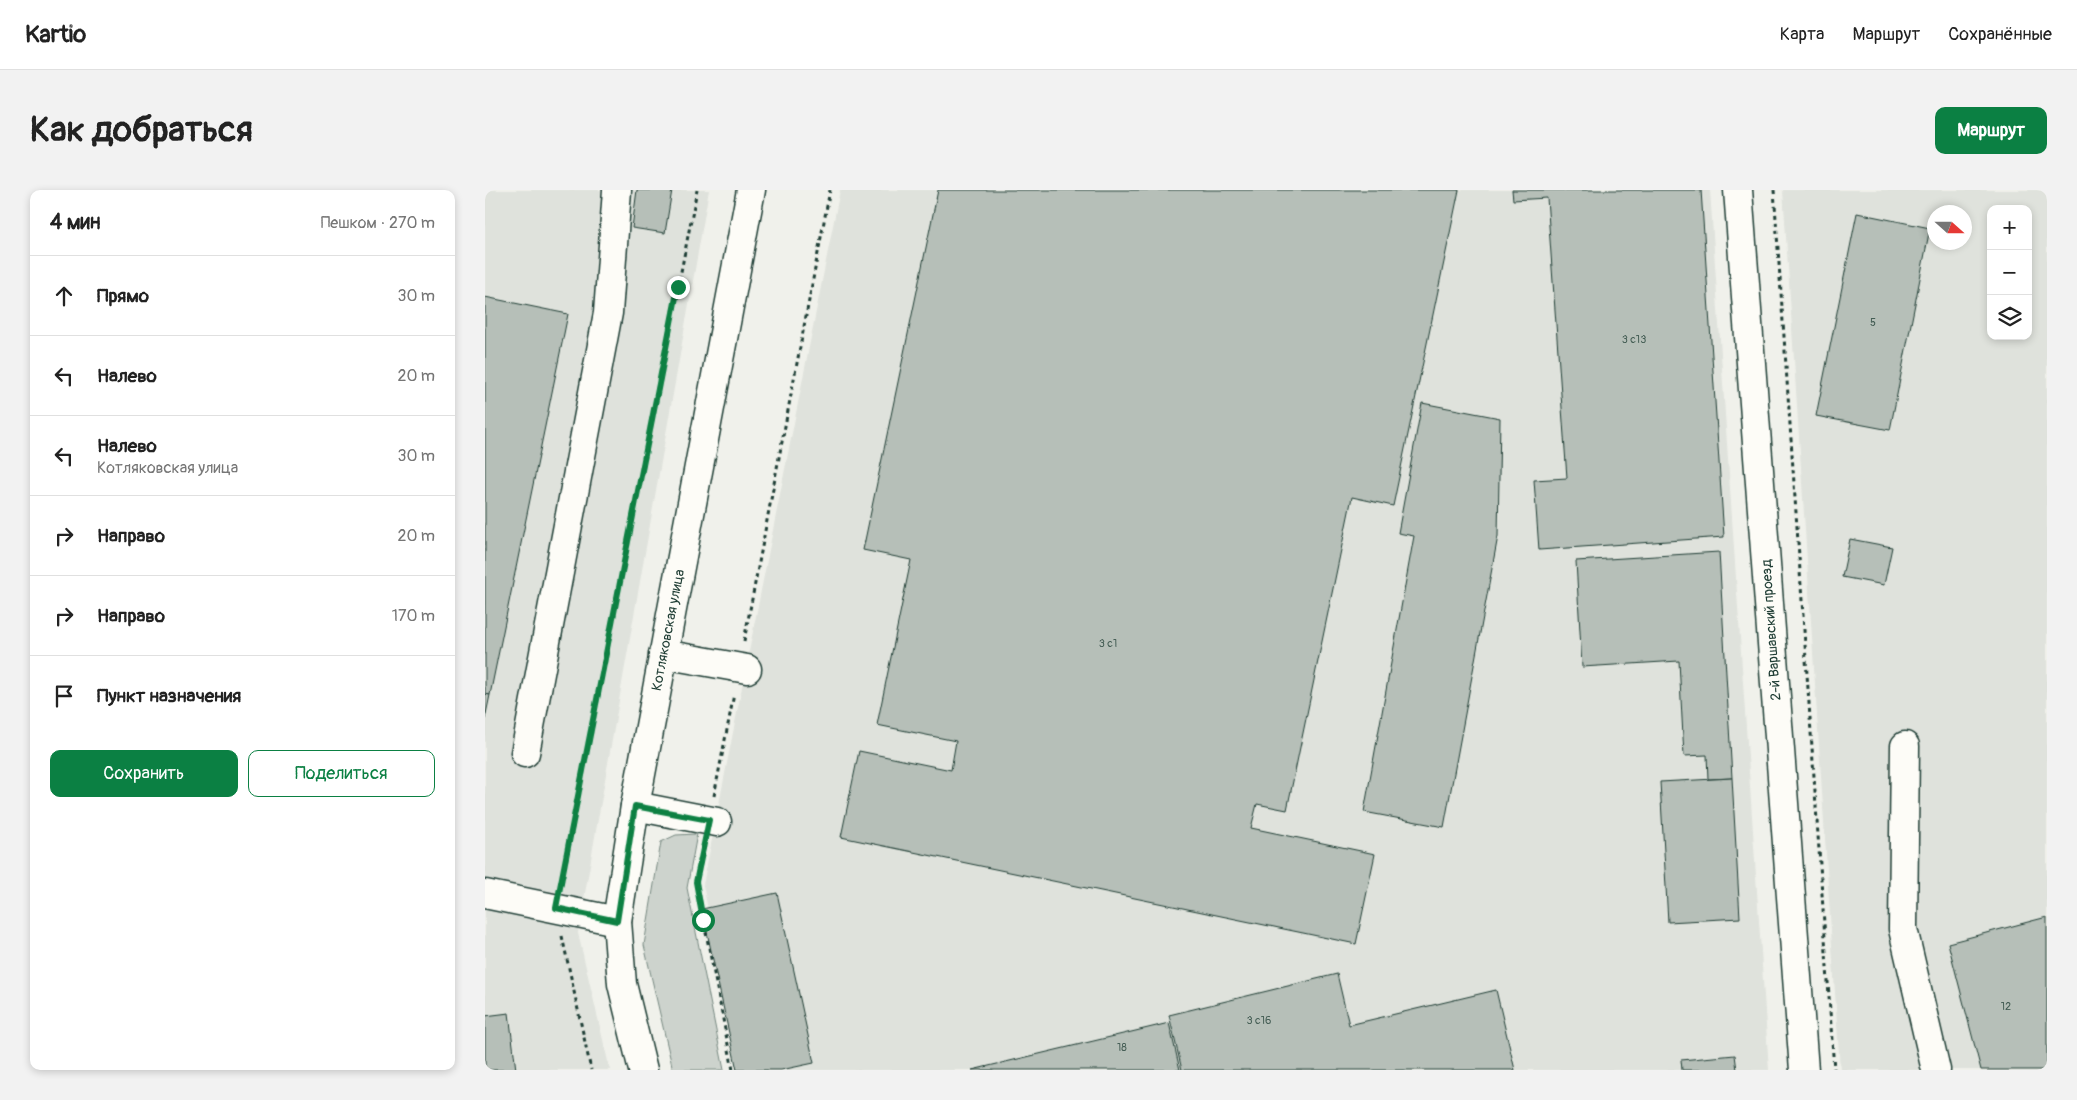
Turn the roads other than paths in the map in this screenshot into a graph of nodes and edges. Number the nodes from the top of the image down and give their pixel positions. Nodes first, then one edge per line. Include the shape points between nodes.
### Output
1 (617, 190) edge
2 (751, 190) edge
3 (1738, 190) edge
4 (663, 654) junction
5 (743, 668) road end
6 (1905, 746) dead end
7 (525, 753) dead end
8 (635, 806) junction
9 (713, 821) road end
10 (485, 894) edge
11 (617, 921) junction
12 (643, 1070) edge
13 (1804, 1070) edge
14 (1936, 1070) edge

1 - 7 street via 607,313
2 - 4 street, Котляковская улица
3 - 13 street, 2-й Варшавский проезд
4 - 5 street
4 - 8 street, Котляковская улица
6 - 14 street via 1903,929
8 - 9 street
8 - 11 street, Котляковская улица
10 - 11 street
11 - 12 street, Котляковская улица via 622,984

